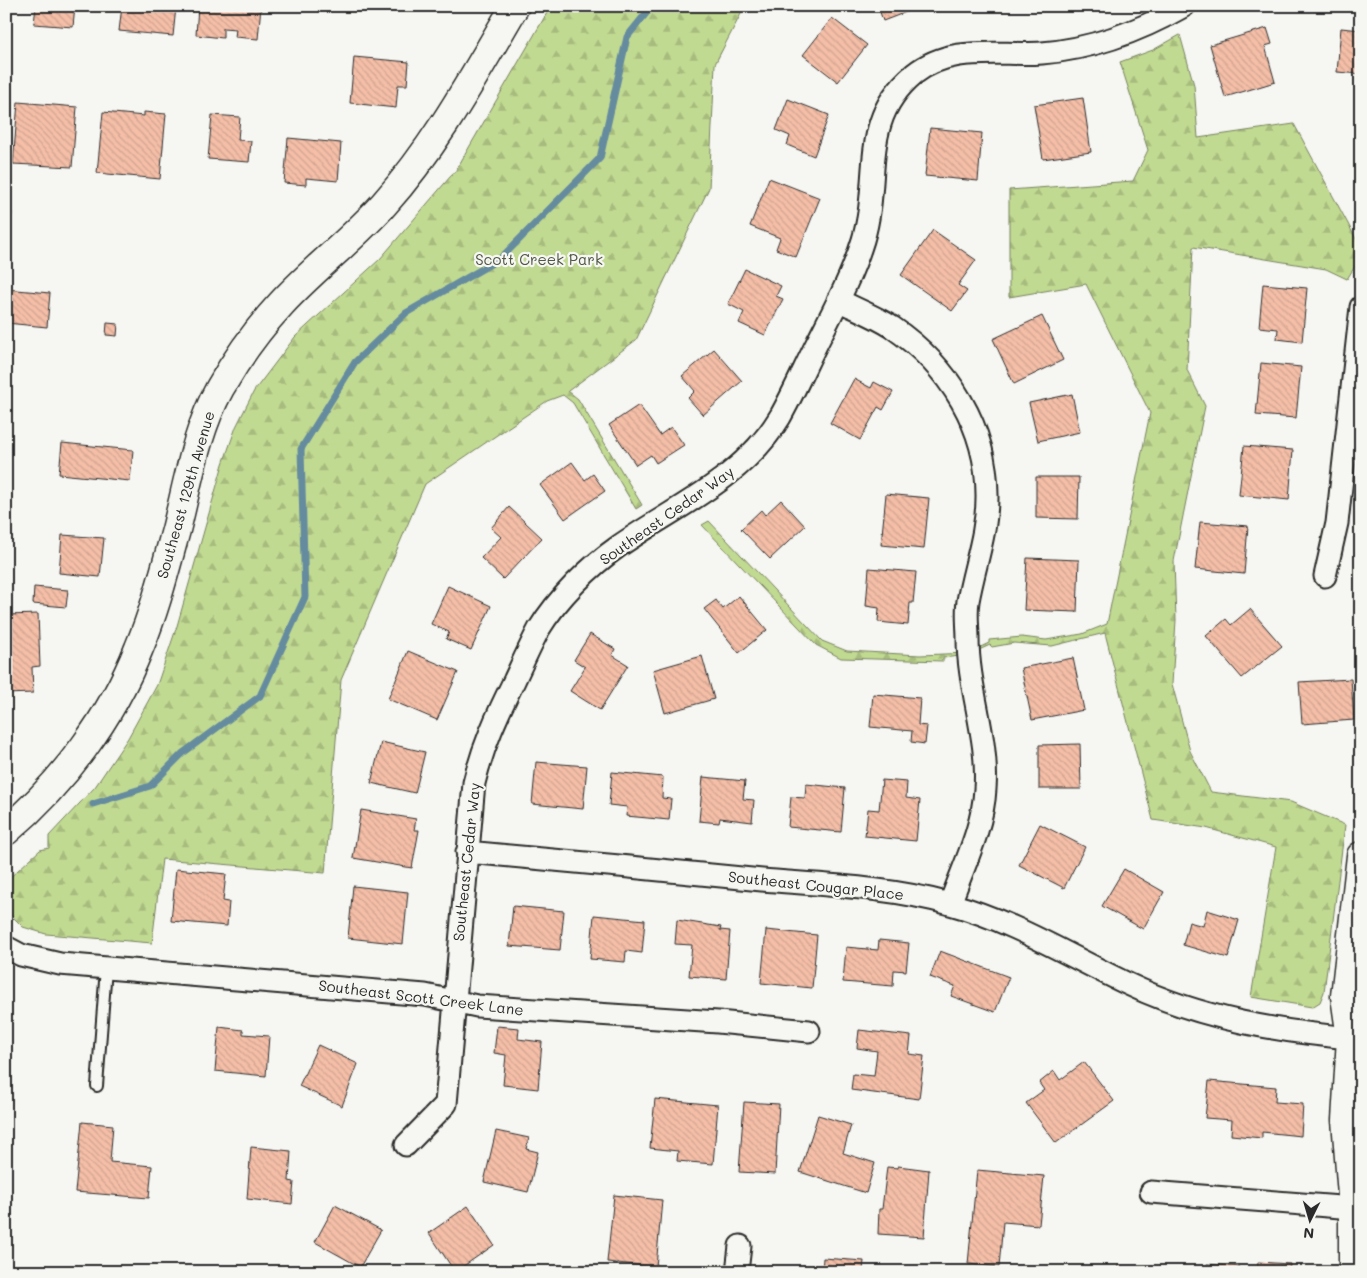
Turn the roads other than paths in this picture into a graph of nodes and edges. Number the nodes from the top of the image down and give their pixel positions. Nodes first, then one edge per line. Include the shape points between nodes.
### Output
1 (515, 6) edge
2 (1184, 6) edge
3 (838, 300) junction
4 (1361, 307) edge
5 (1326, 576) dead end
6 (6, 831) edge
7 (467, 852) junction
8 (1361, 856) edge
9 (950, 904) junction
10 (6, 947) edge
11 (106, 968) junction
12 (454, 1002) junction
13 (809, 1031) dead end
14 (1357, 1032) edge
15 (97, 1086) dead end
16 (406, 1146) dead end
17 (1151, 1192) dead end
18 (1353, 1208) junction
19 (740, 1246) dead end
20 (737, 1272) edge
21 (1353, 1272) edge

1 - 6 main road, Southeast 129th Avenue via 416,166 366,223 283,302 235,363 206,420 157,597 128,673 116,697 77,754 47,792
2 - 3 street, Southeast Cedar Way via 1118,38 1042,53 970,52 942,59 918,71 897,89 883,111 876,136 871,212 863,243
3 - 7 street, Southeast Cedar Way via 779,418 759,445 733,471 617,548 559,601 539,630 482,751 474,783
3 - 9 street via 892,327 926,356 953,386 974,422 984,462 987,498 981,550 968,603 968,653 984,752 985,789 978,826
4 - 5 street via 1337,523
7 - 9 street, Southeast Cougar Place via 879,890
7 - 12 street, Southeast Cedar Way
8 - 14 main road via 1344,996
9 - 14 street, Southeast Cougar Place via 1005,923 1170,1002 1266,1028
10 - 11 street, Southeast Scott Creek Lane via 35,960
11 - 12 street, Southeast Scott Creek Lane via 424,995
11 - 15 lane
12 - 13 street, Southeast Scott Creek Lane via 518,1010
12 - 16 street, Southeast Cedar Way via 446,1104
14 - 18 main road via 1346,1120
17 - 18 street
18 - 21 main road
19 - 20 street

